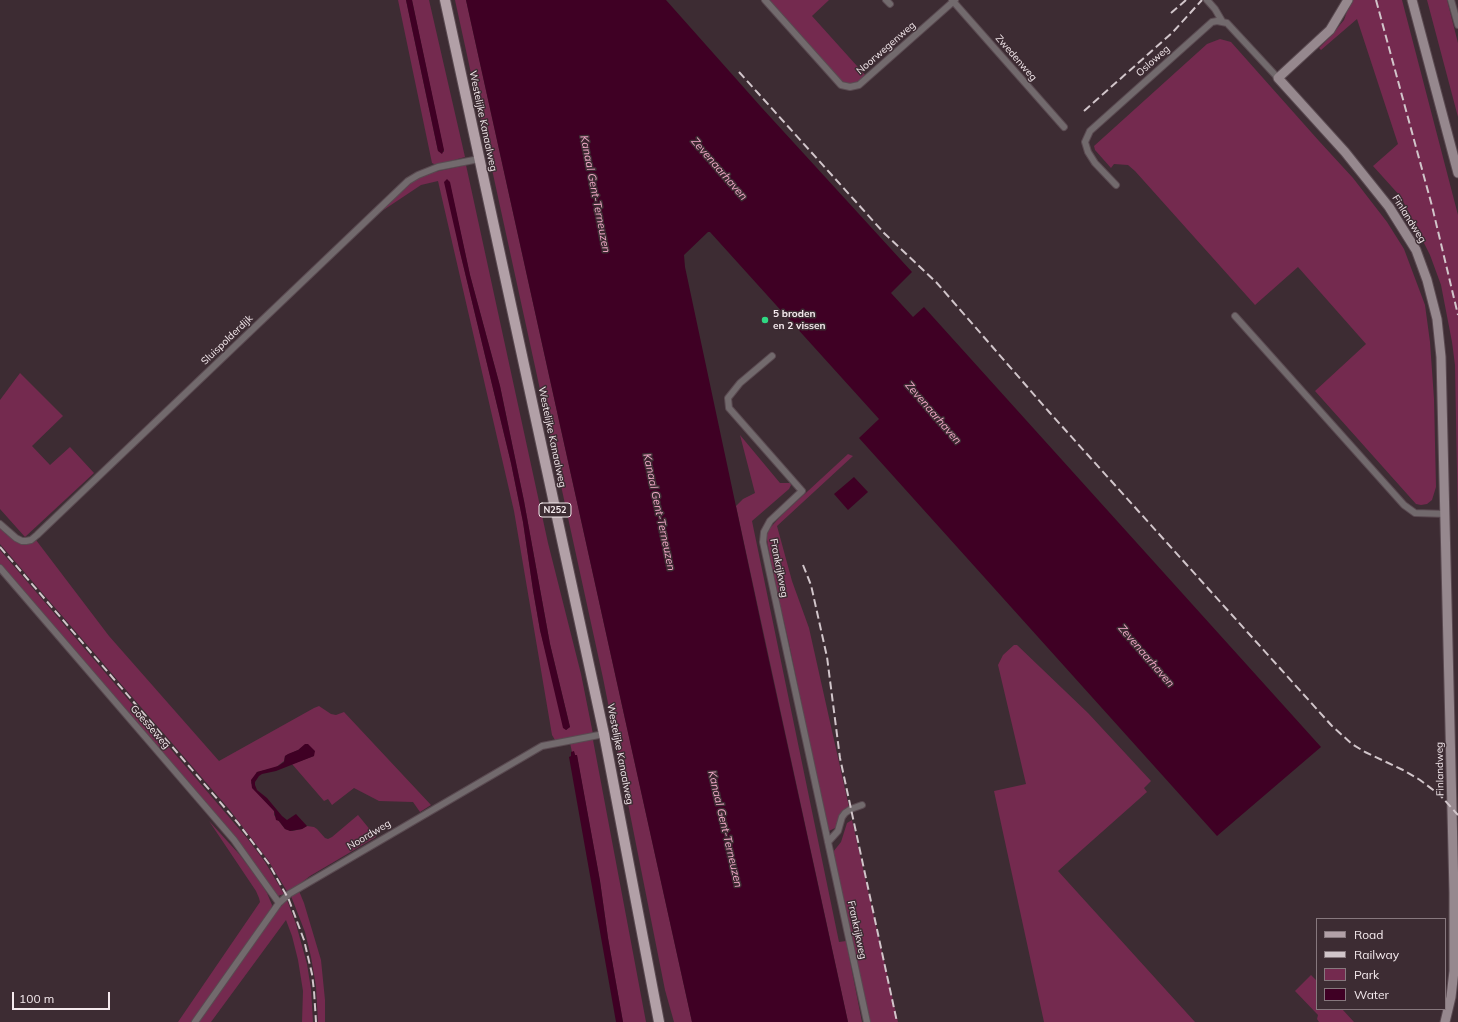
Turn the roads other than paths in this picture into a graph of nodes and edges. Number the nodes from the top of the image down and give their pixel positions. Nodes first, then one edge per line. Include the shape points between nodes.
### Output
1 (445, 0) edge
2 (764, 0) edge
3 (954, 0) edge
4 (1207, 0) edge
5 (1348, 0) edge
6 (1412, 0) edge
7 (1451, 0) edge
8 (1222, 21) junction
9 (1458, 26) edge
10 (1278, 78) junction
11 (1064, 127) dead end
12 (479, 159) junction
13 (1458, 173) edge
14 (1116, 185) dead end
15 (1235, 316) dead end
16 (772, 356) dead end
17 (1446, 514) junction
18 (0, 524) edge
19 (0, 568) edge
20 (604, 734) junction
21 (862, 805) dead end
22 (828, 842) junction
23 (279, 903) junction
24 (195, 1022) edge
25 (659, 1022) edge
26 (867, 1022) edge
27 (1445, 1022) edge

1 - 12 main road, Westelijke Kanaalweg / N252
2 - 3 street, Noorwegenweg via 841,85 850,87 859,85
3 - 11 street, Zwedenweg
4 - 8 street
5 - 10 street via 1330,30
6 - 13 street
7 - 9 street
8 - 10 street via 1235,30
8 - 14 street, Osloweg via 1208,25 1090,131 1085,142 1088,152
10 - 17 street, Finlandweg via 1370,181 1390,207 1416,250 1437,319 1441,357
12 - 18 street, Sluispolderdijk via 438,167 408,181 37,535 22,541
12 - 20 main road, Westelijke Kanaalweg / N252
15 - 17 street via 1404,505 1415,513
16 - 22 street, Frankrijkweg via 740,383 728,398 728,408 802,491 770,521 764,532 763,542
17 - 27 street, Finlandweg via 1454,971
19 - 23 street, Goesseweg via 229,834
20 - 23 street, Noordweg via 542,746 296,890
20 - 25 main road, Westelijke Kanaalweg / N252
21 - 22 street via 845,813 838,832
22 - 26 street, Frankrijkweg
23 - 24 street, Noordweg

